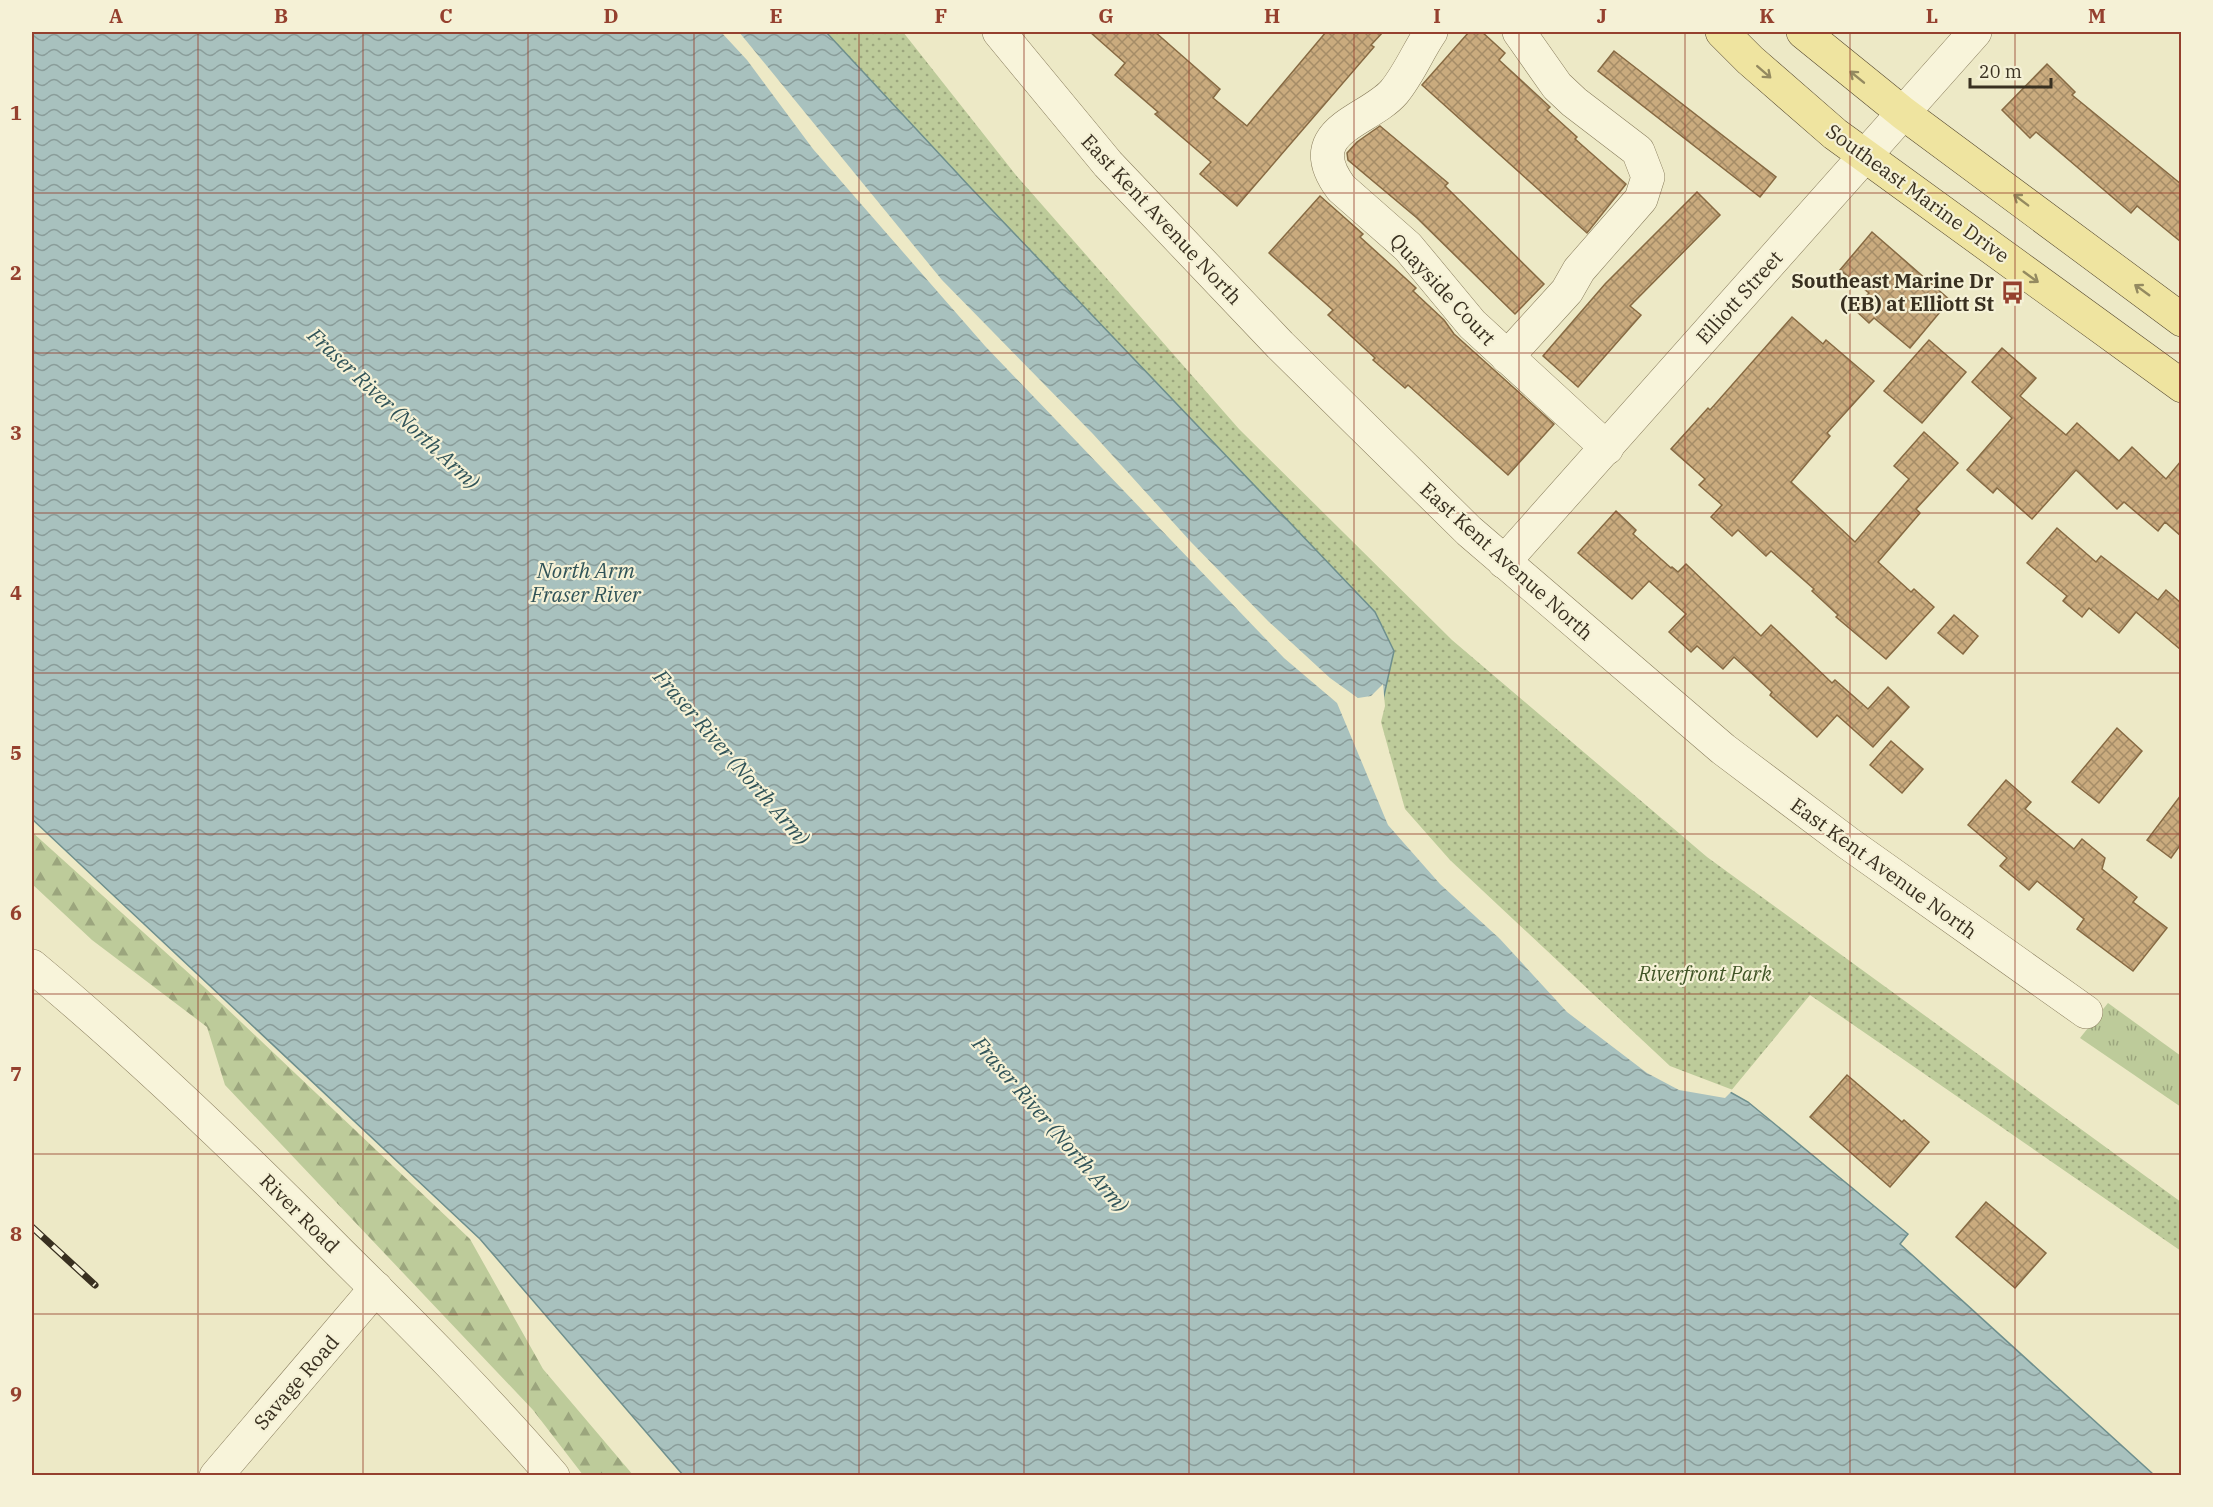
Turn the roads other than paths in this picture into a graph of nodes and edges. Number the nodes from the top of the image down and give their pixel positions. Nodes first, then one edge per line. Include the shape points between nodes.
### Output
1 (999, 32) edge
2 (1431, 32) edge
3 (1519, 32) edge
4 (1722, 32) edge
5 (1803, 32) edge
6 (1975, 32) edge
7 (1903, 113) junction
8 (1865, 156) junction
9 (2181, 320) edge
10 (1507, 357) junction
11 (2181, 386) edge
12 (1607, 448) junction
13 (1504, 562) junction
14 (32, 966) edge
15 (2086, 1012) dead end
16 (376, 1288) junction
17 (216, 1476) edge
18 (553, 1476) edge

1 - 13 street, East Kent Avenue North via 1108,164 1255,320
2 - 10 street, Quayside Court via 1394,92 1337,134 1328,156 1330,168 1341,188 1408,247 1472,324
3 - 10 street, Quayside Court via 1557,86 1638,151 1648,177 1641,199 1579,270 1567,291
4 -> 8 main road, Southeast Marine Drive via 1834,134
7 -> 5 main road
6 - 7 street, Elliott Street
7 - 8 street, Elliott Street
9 -> 7 main road
8 -> 11 main road, Southeast Marine Drive
8 - 12 street, Elliott Street
10 - 12 street, Quayside Court
12 - 13 street, Elliott Street
13 - 15 street, East Kent Avenue North via 1764,780
14 - 16 street, River Road via 186,1102
16 - 17 street, Savage Road
16 - 18 street, River Road via 485,1397

